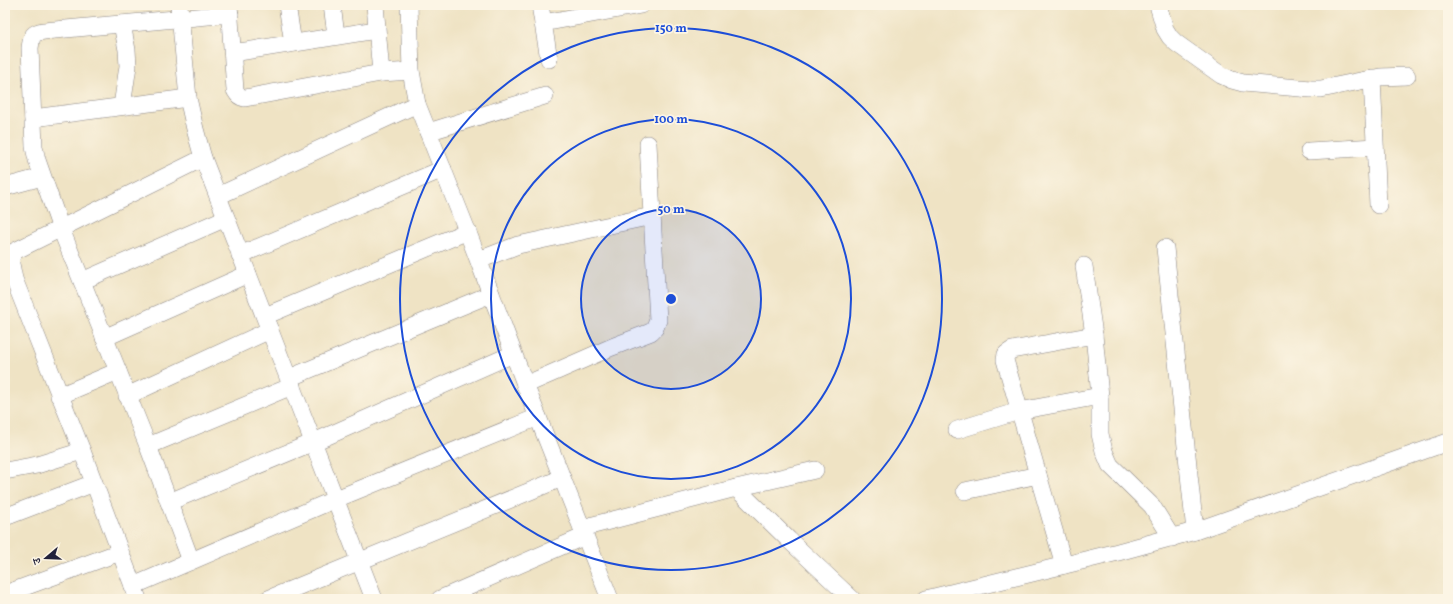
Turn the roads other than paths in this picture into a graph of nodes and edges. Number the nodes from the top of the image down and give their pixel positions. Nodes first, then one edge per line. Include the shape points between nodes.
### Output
1 (287, 5) edge
2 (332, 5) edge
3 (375, 5) edge
4 (409, 5) edge
5 (540, 5) edge
6 (641, 5) edge
7 (1158, 5) edge
8 (230, 10) edge
9 (180, 12) edge
10 (543, 23) junction
11 (122, 24) junction
12 (376, 30) junction
13 (336, 35) junction
14 (293, 43) junction
15 (233, 53) junction
16 (549, 59) dead end
17 (411, 71) junction
18 (381, 73) junction
19 (1407, 76) dead end
20 (1372, 78) junction
21 (545, 96) dead end
22 (188, 98) junction
23 (417, 104) junction
24 (122, 106) junction
25 (33, 118) junction
26 (428, 132) junction
27 (648, 144) dead end
28 (1375, 146) junction
29 (1309, 151) dead end
30 (203, 158) junction
31 (443, 169) junction
32 (42, 177) junction
33 (5, 187) edge
34 (218, 196) junction
35 (1378, 205) dead end
36 (652, 216) junction
37 (226, 218) junction
38 (61, 229) junction
39 (468, 231) junction
40 (1165, 248) dead end
41 (240, 255) junction
42 (479, 260) junction
43 (1084, 266) dead end
44 (248, 274) junction
45 (9, 280) edge
46 (82, 281) junction
47 (491, 294) junction
48 (267, 323) junction
49 (1094, 335) junction
50 (104, 338) junction
51 (513, 354) junction
52 (118, 371) junction
53 (291, 382) junction
54 (525, 385) junction
55 (60, 396) junction
56 (127, 396) junction
57 (1100, 396) junction
58 (1019, 410) junction
59 (538, 417) junction
60 (957, 430) dead end
61 (314, 442) junction
62 (1448, 442) edge
63 (148, 446) junction
64 (82, 451) junction
65 (815, 470) dead end
66 (5, 471) edge
67 (1038, 475) junction
68 (562, 478) junction
69 (94, 483) junction
70 (736, 488) junction
71 (965, 492) dead end
72 (336, 499) junction
73 (169, 502) junction
74 (5, 517) edge
75 (1195, 531) junction
76 (584, 532) junction
77 (1172, 538) junction
78 (120, 552) junction
79 (191, 561) junction
80 (360, 562) junction
81 (1064, 565) junction
82 (135, 592) edge
83 (5, 594) edge
84 (607, 598) edge
85 (268, 599) edge
86 (374, 599) edge
87 (440, 599) edge
88 (852, 599) edge
89 (926, 599) edge

1 - 14 street
2 - 13 street
3 - 12 street
4 - 17 street
5 - 10 street
6 - 10 street
7 - 20 street via 1165,29 1176,43 1232,80 1311,90
8 - 9 street
8 - 15 street
9 - 11 street
9 - 22 street
10 - 16 street
11 - 24 street via 128,66
11 - 25 street via 36,32 30,48
12 - 13 street
12 - 18 street
13 - 14 street
14 - 15 street
15 - 18 street via 235,90 238,96 245,98
17 - 18 street
17 - 23 street
19 - 20 street
20 - 28 street
21 - 26 street
22 - 24 street
22 - 30 street
23 - 26 street
23 - 34 street
24 - 25 street
25 - 32 street via 34,147
26 - 31 street
27 - 36 street
28 - 29 street
28 - 35 street
30 - 34 street
30 - 38 street
31 - 39 street
31 - 41 street
32 - 33 street
32 - 38 street
34 - 37 street
36 - 42 street via 518,245
36 - 54 street via 658,320 655,328 651,332
37 - 41 street
37 - 46 street
38 - 45 street via 15,251 10,259
38 - 46 street
39 - 42 street
39 - 48 street
40 - 75 street
41 - 44 street
42 - 47 street
43 - 49 street
44 - 48 street
44 - 50 street
45 - 55 street
46 - 50 street
47 - 51 street
47 - 53 street
48 - 53 street
48 - 56 street
49 - 57 street
49 - 58 street via 1012,350 1006,354 1005,360
50 - 52 street
51 - 54 street
51 - 61 street
52 - 55 street
52 - 56 street
53 - 61 street
53 - 63 street
54 - 59 street
55 - 64 street
56 - 63 street
57 - 58 street
57 - 77 street via 1100,434 1110,465 1152,506
58 - 60 street
58 - 67 street
59 - 68 street
59 - 72 street
61 - 72 street
61 - 73 street
62 - 75 street
63 - 73 street
64 - 66 street via 37,465
64 - 69 street
65 - 70 street
67 - 71 street
67 - 81 street
68 - 76 street
68 - 80 street
69 - 74 street
69 - 78 street
70 - 76 street
70 - 88 street
72 - 79 street
72 - 80 street
73 - 79 street
75 - 77 street
76 - 84 street
76 - 87 street
77 - 81 street
78 - 82 street
78 - 83 street
79 - 82 street
80 - 85 street
80 - 86 street
81 - 89 street

